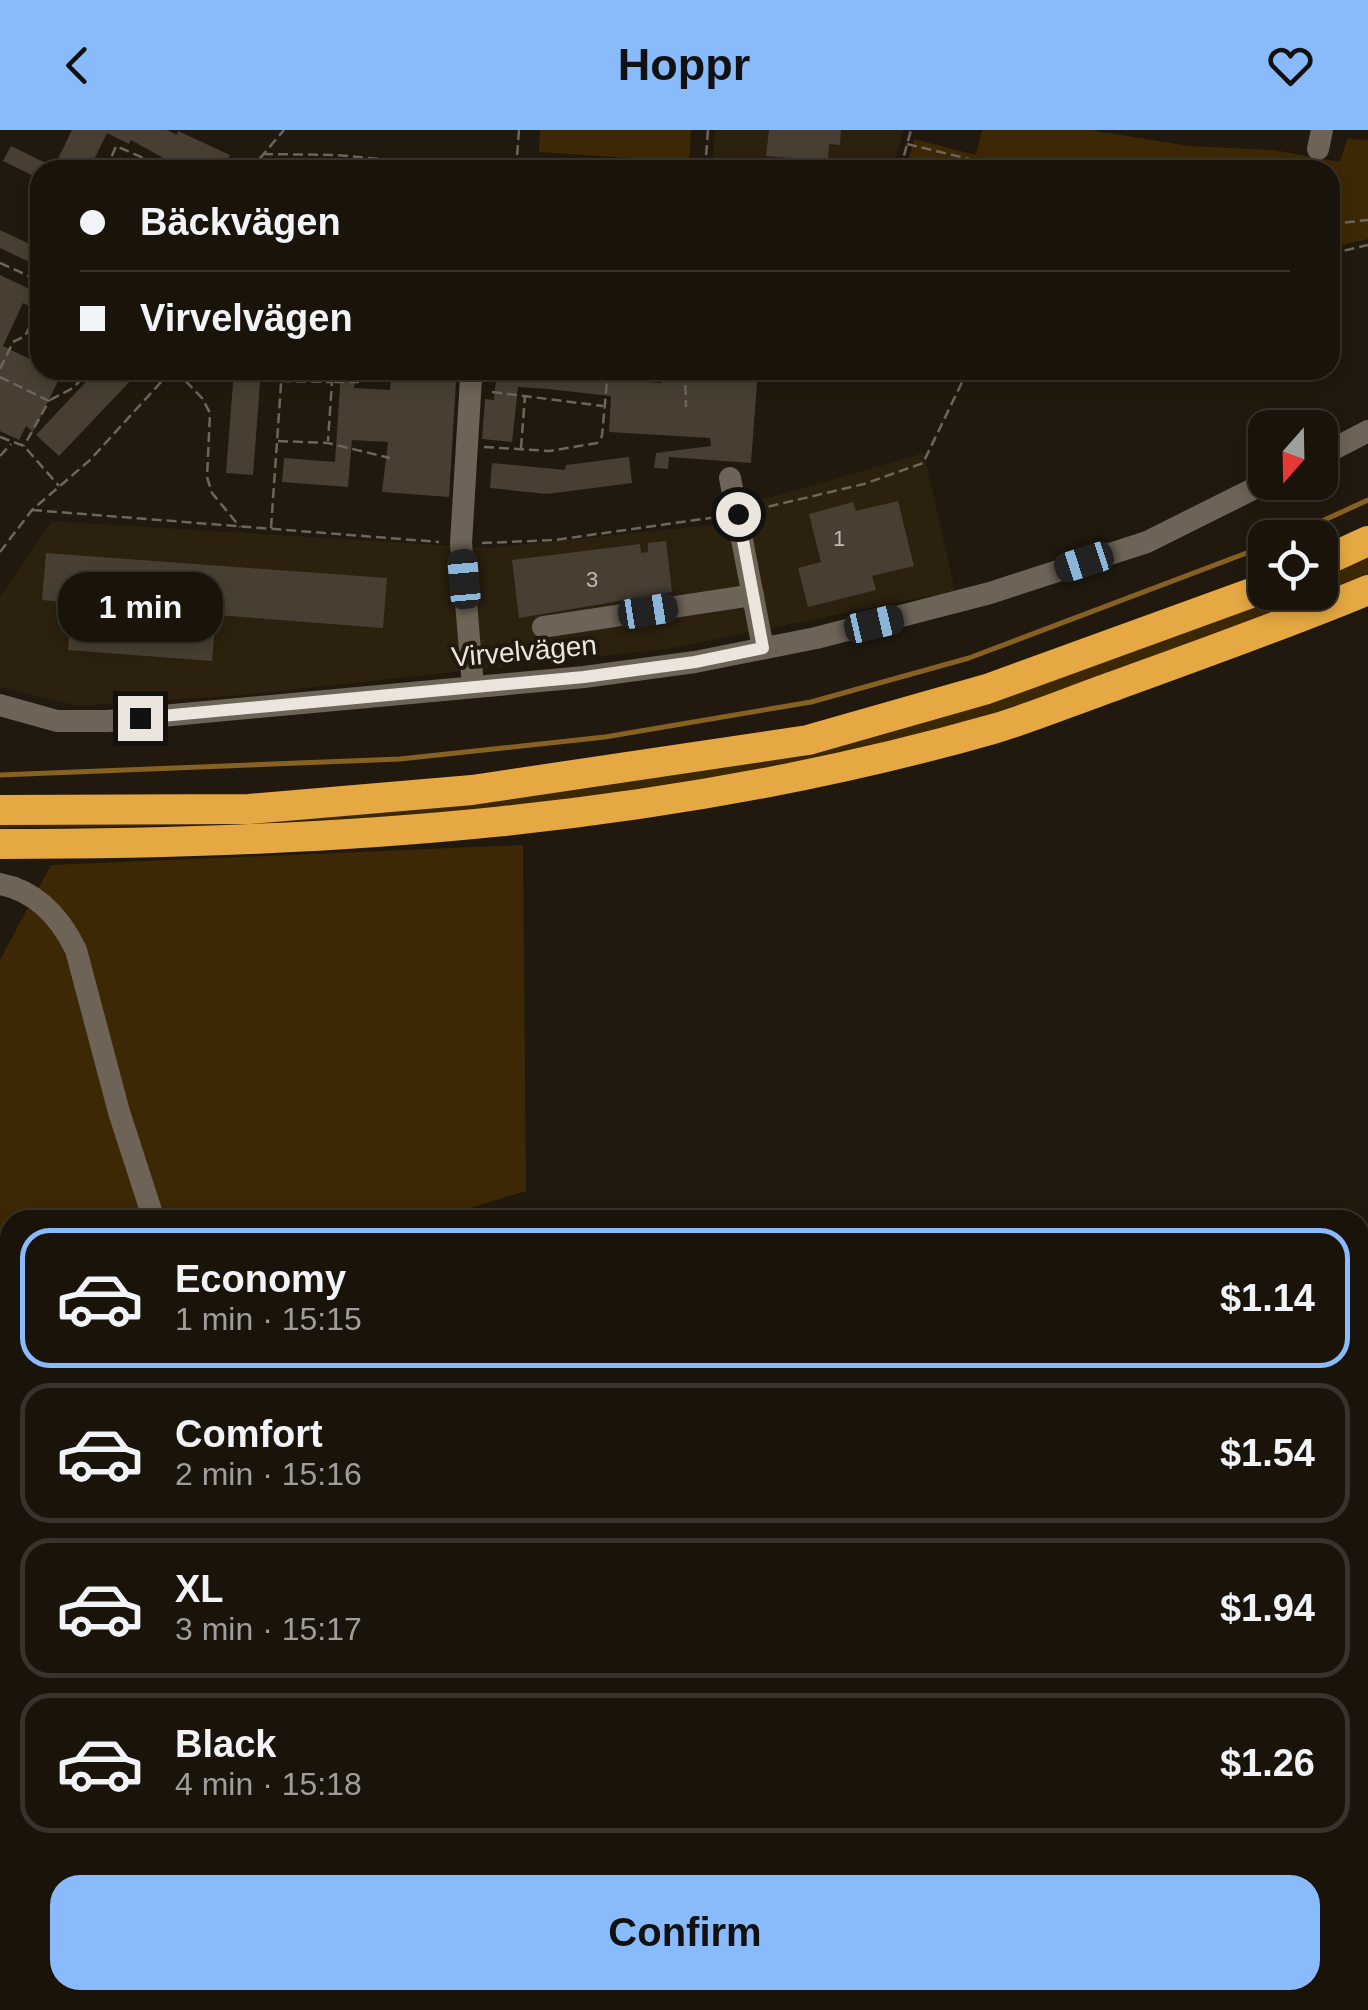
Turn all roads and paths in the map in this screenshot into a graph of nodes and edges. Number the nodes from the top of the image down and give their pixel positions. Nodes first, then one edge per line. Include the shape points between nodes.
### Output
1 (284, 130) edge
2 (520, 130) edge
3 (708, 130) edge
4 (911, 130) edge
5 (907, 144) junction
6 (263, 154) junction
7 (336, 155) junction
8 (110, 160) edge
9 (148, 160) edge
10 (258, 160) edge
11 (335, 160) edge
12 (387, 160) edge
13 (517, 160) edge
14 (706, 160) edge
15 (903, 160) edge
16 (973, 160) edge
17 (1368, 220) edge
18 (1340, 223) edge
19 (1368, 245) edge
20 (1340, 252) edge
21 (0, 264) edge
22 (30, 277) edge
23 (30, 327) edge
24 (0, 368) edge
25 (0, 377) edge
26 (79, 380) edge
27 (184, 380) edge
28 (362, 380) edge
29 (470, 380) edge
30 (479, 380) edge
31 (607, 380) edge
32 (685, 380) edge
33 (963, 380) edge
34 (281, 381) joint
35 (161, 382) edge
36 (332, 382) junction
37 (525, 396) junction
38 (49, 401) junction
39 (604, 406) junction
40 (686, 406) dead end
41 (1368, 432) edge
42 (0, 436) edge
43 (276, 440) junction
44 (12, 442) junction
45 (328, 443) junction
46 (24, 446) junction
47 (466, 446) junction
48 (1338, 447) edge
49 (520, 450) junction
50 (0, 456) edge
51 (390, 458) dead end
52 (730, 478) dead end
53 (60, 487) junction
54 (1248, 492) edge
55 (32, 510) junction
56 (738, 514) junction
57 (241, 528) junction
58 (271, 531) junction
59 (1368, 541) edge
60 (461, 543) junction
61 (0, 552) edge
62 (1338, 555) edge
63 (1368, 590) edge
64 (1248, 594) edge
65 (753, 596) junction
66 (543, 627) dead end
67 (763, 648) junction
68 (473, 686) junction
69 (0, 705) edge
70 (0, 810) edge
71 (0, 844) edge
72 (0, 884) edge
73 (151, 1210) edge

1 - 6 path
2 - 13 path
3 - 14 path
4 - 5 path
5 - 15 path
5 - 16 path
6 - 7 path
6 - 10 path
7 - 11 path
7 - 12 path
8 - 9 path via 116,146
17 - 18 path
19 - 20 path
21 - 22 path
23 - 24 path via 12,342
25 - 38 path
26 - 38 path
27 - 57 path via 210,412 212,493
28 - 36 path
29 - 47 street
30 - 37 path
31 - 39 path
32 - 40 path
33 - 56 path via 923,463
34 - 36 path
34 - 43 path
35 - 53 path
36 - 45 path
37 - 39 path
37 - 49 path
38 - 46 path
39 - 49 path via 597,443
41 - 48 street
42 - 44 path
43 - 45 path
43 - 58 path
44 - 46 path
44 - 50 path
45 - 51 path
46 - 53 path
47 - 49 path
47 - 60 street
52 - 56 street
53 - 55 path
54 - 67 street, Virvelvägen via 1130,548 904,618
55 - 57 path
55 - 61 path
56 - 60 path via 555,540
56 - 65 street
57 - 58 path
58 - 60 path
59 - 62 highway
60 - 68 street
63 - 71 highway via 995,728 792,778 625,808 445,828
64 - 70 highway via 987,688 808,740 435,794 250,809
65 - 66 street
65 - 67 street
67 - 68 street, Virvelvägen via 584,677
68 - 69 street, Virvelvägen via 81,722
72 - 73 street via 48,907 76,950

